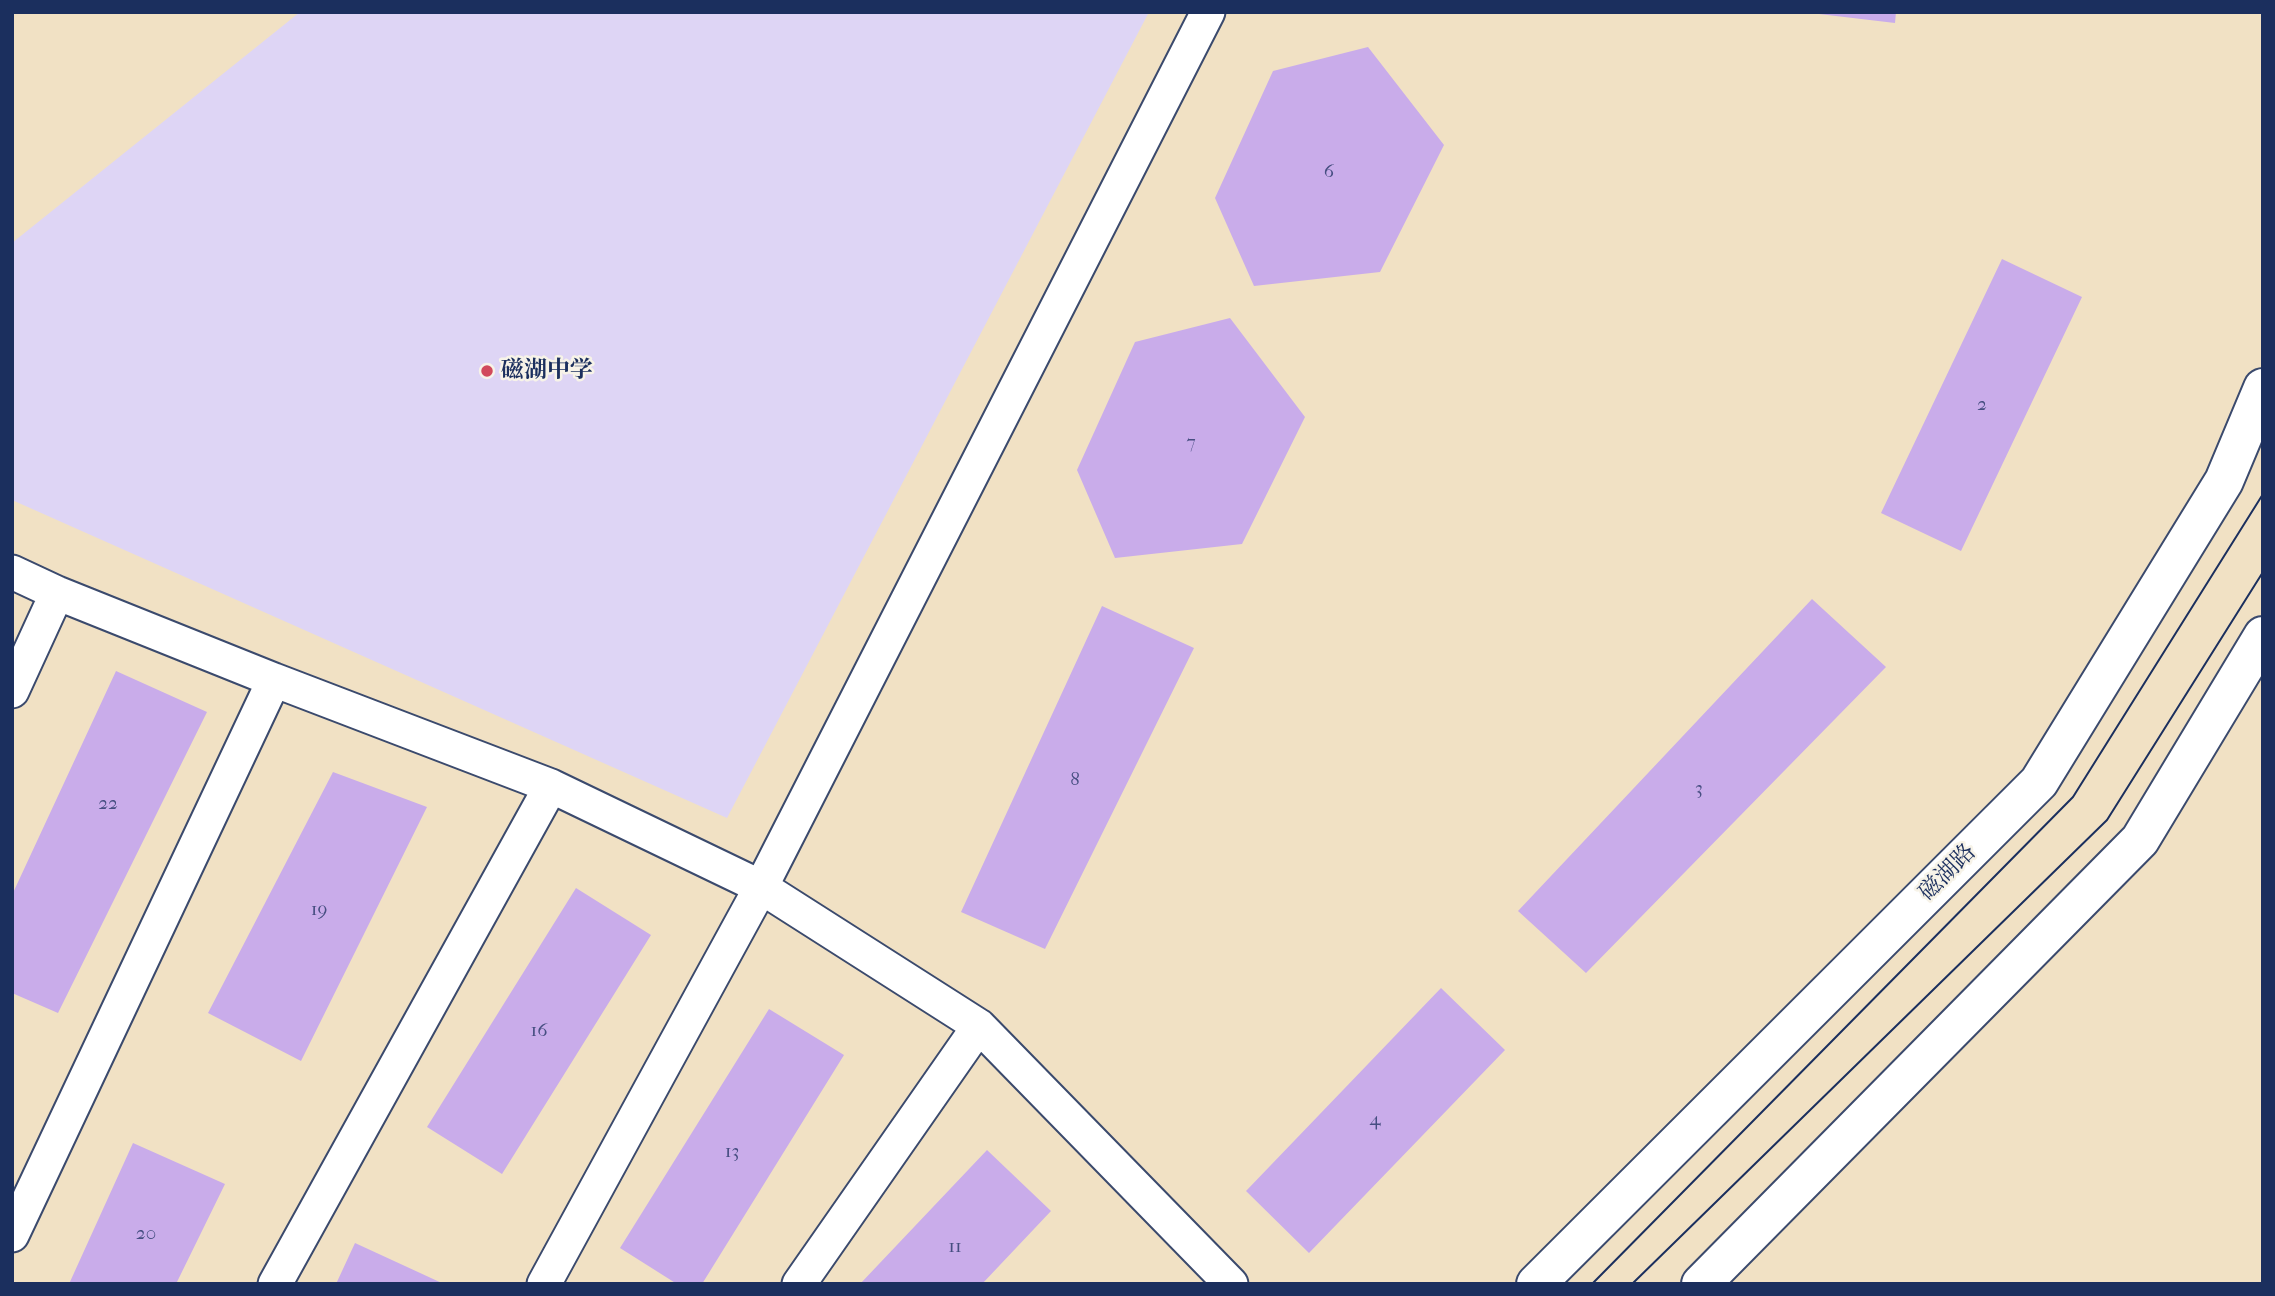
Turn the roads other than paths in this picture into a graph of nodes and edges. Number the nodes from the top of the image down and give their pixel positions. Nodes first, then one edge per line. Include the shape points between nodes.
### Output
1 (1208, 12) edge
2 (2263, 388) edge
3 (12, 572) edge
4 (57, 593) junction
5 (2263, 636) edge
6 (274, 680) junction
7 (12, 691) edge
8 (551, 786) junction
9 (761, 887) junction
10 (979, 1026) junction
11 (12, 1235) edge
12 (275, 1284) edge
13 (544, 1284) edge
14 (799, 1284) edge
15 (1231, 1284) edge
16 (1536, 1284) edge
17 (1701, 1284) edge

1 - 9 street
2 - 16 main road, 磁湖路 via 2224,481 2039,782
3 - 4 street
4 - 6 street
4 - 7 street
5 - 17 main road via 2140,840
6 - 8 street
6 - 11 street
8 - 9 street
8 - 12 street
9 - 10 street
9 - 13 street
10 - 14 street
10 - 15 street

